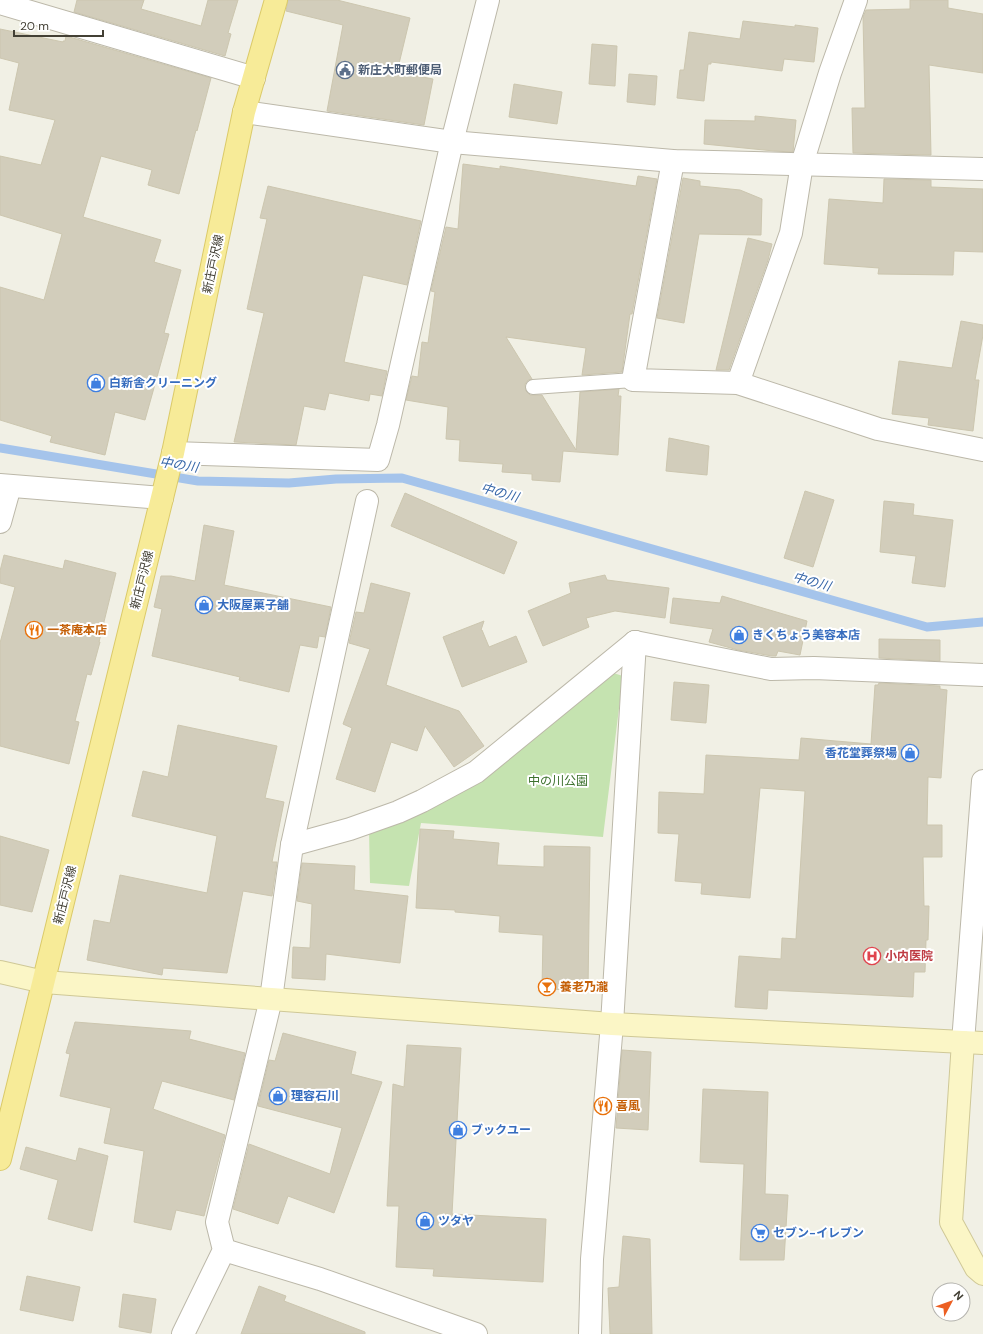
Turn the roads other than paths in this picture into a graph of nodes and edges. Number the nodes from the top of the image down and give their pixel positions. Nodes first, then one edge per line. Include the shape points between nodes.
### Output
1 (276, 0) edge
2 (488, 0) edge
3 (856, 0) edge
4 (0, 3) edge
5 (254, 78) junction
6 (244, 112) junction
7 (452, 142) junction
8 (672, 161) junction
9 (802, 164) junction
10 (983, 169) edge
11 (633, 380) junction
12 (738, 383) junction
13 (533, 387) dead end
14 (983, 450) edge
15 (173, 453) junction
16 (5, 485) edge
17 (162, 498) junction
18 (367, 500) dead end
19 (0, 522) edge
20 (635, 642) junction
21 (983, 675) edge
22 (983, 781) edge
23 (981, 824) edge
24 (292, 845) junction
25 (0, 972) edge
26 (44, 982) junction
27 (271, 999) junction
28 (612, 1024) junction
29 (973, 1043) edge
30 (0, 1159) edge
31 (224, 1250) junction
32 (983, 1274) edge
33 (183, 1334) edge
34 (476, 1334) edge
35 (590, 1334) edge

1 - 5 main road, 新庄戸沢線
2 - 7 street
3 - 9 street
4 - 5 street
5 - 6 main road, 新庄戸沢線
6 - 7 street
6 - 15 main road, 新庄戸沢線
7 - 8 street
7 - 15 street via 378,460
8 - 9 street
8 - 11 street
9 - 10 street
9 - 12 street via 791,234
11 - 12 street
11 - 13 lane
12 - 14 street via 878,429
15 - 17 main road, 新庄戸沢線
16 - 17 street
16 - 19 street
17 - 26 main road, 新庄戸沢線
18 - 24 street
20 - 21 street via 772,669 814,668
20 - 24 street via 476,772 398,812
20 - 28 street
22 - 23 street
23 - 29 street
24 - 27 street
25 - 26 street
26 - 27 street
26 - 30 main road, 新庄戸沢線
27 - 28 street
27 - 31 street via 217,1222
28 - 29 street
28 - 35 street via 592,1259
29 - 32 street via 950,1222 976,1268
31 - 33 street
31 - 34 street via 320,1279

